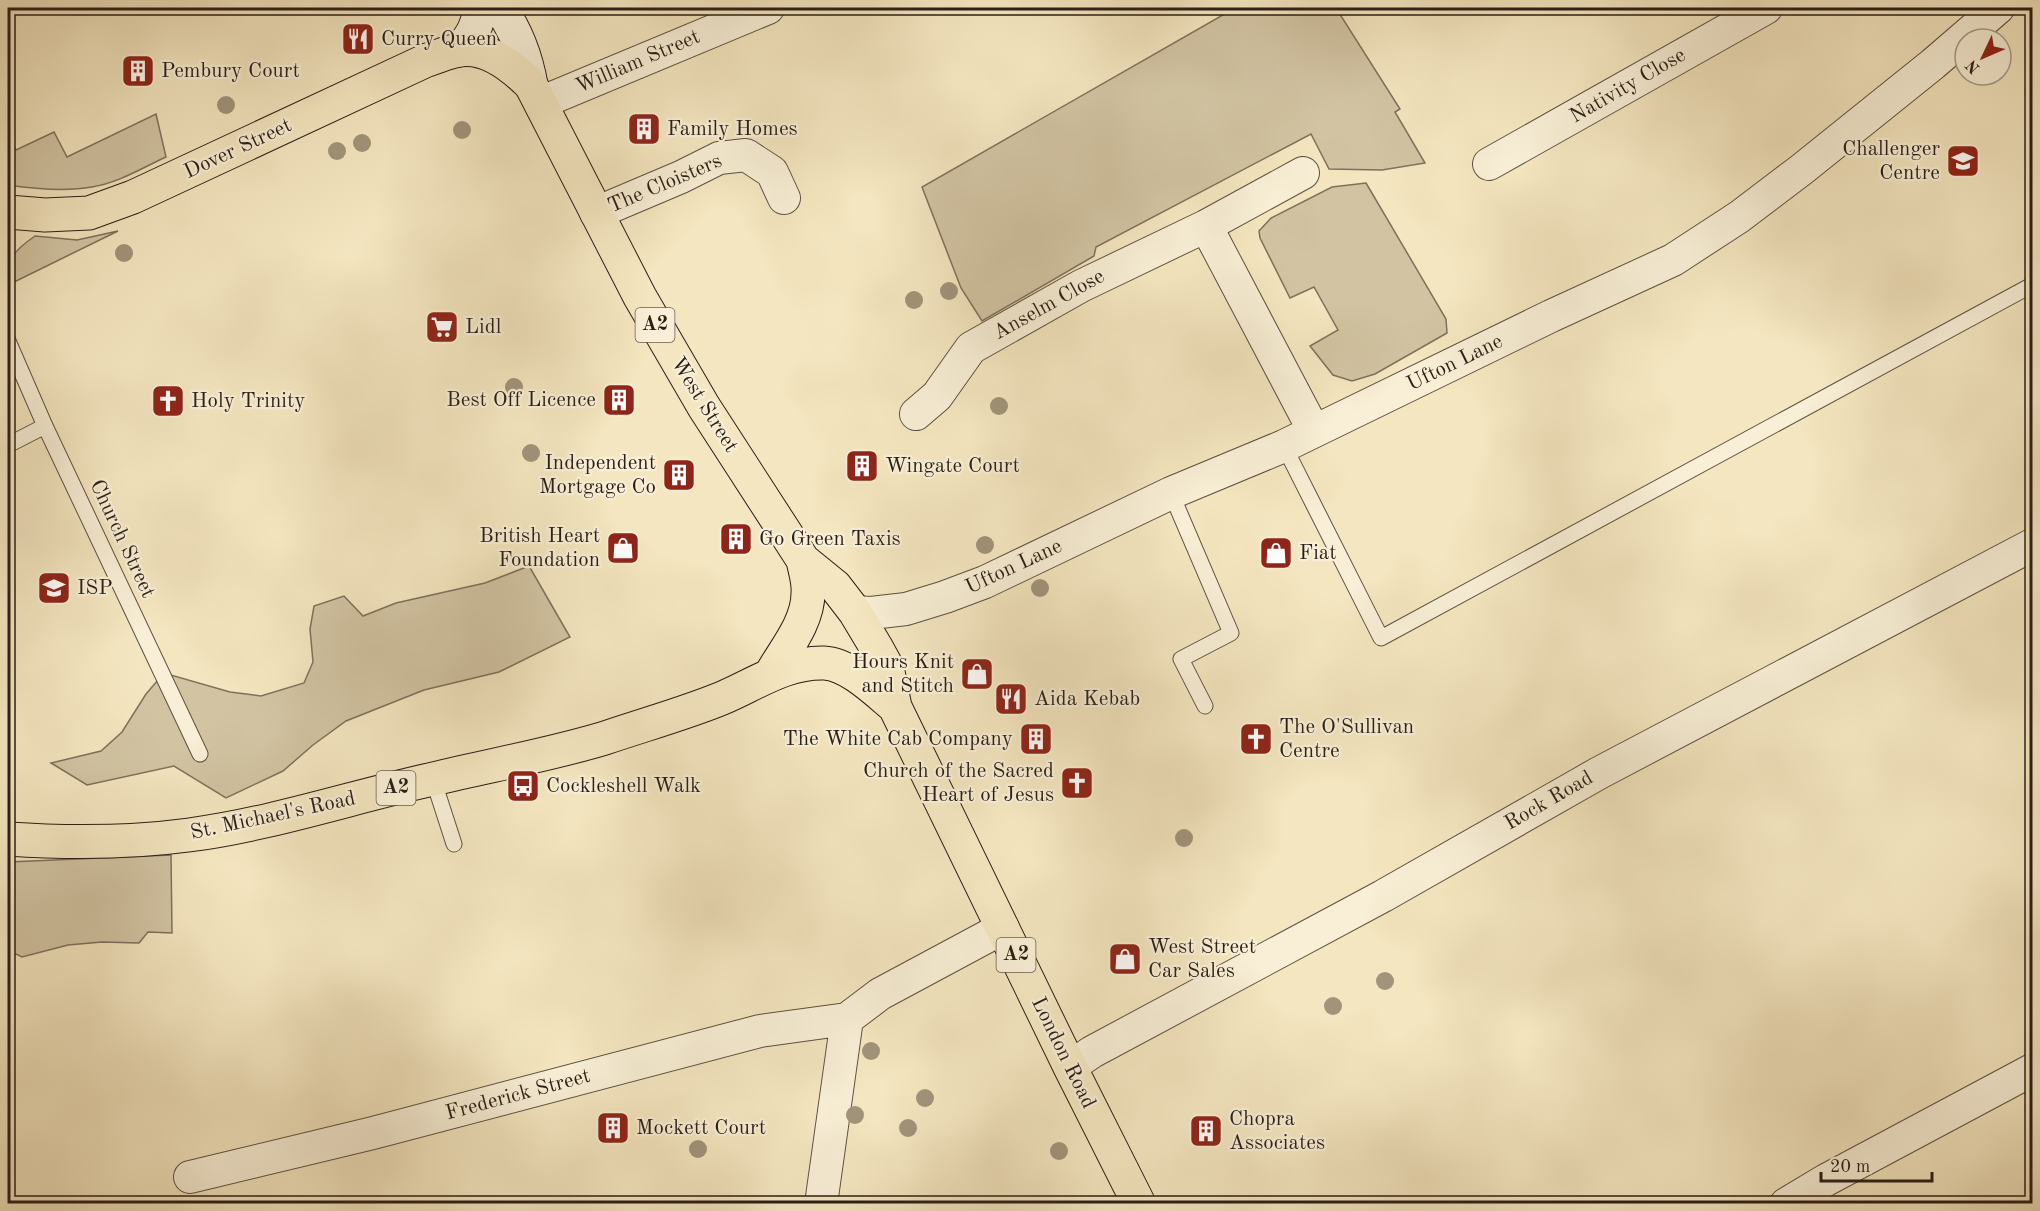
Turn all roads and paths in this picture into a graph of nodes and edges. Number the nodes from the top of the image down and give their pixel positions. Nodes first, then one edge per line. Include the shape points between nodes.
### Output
1 (480, 8) edge
2 (500, 8) edge
3 (768, 8) edge
4 (1766, 8) edge
5 (1986, 12) edge
6 (460, 50) junction
7 (536, 94) junction
8 (1489, 164) dead end
9 (1303, 172) dead end
10 (784, 198) dead end
11 (8, 212) edge
12 (596, 213) junction
13 (1206, 226) junction
14 (2032, 285) edge
15 (8, 341) edge
16 (916, 414) dead end
17 (45, 426) junction
18 (1314, 431) junction
19 (8, 445) edge
20 (1284, 446) junction
21 (1170, 493) junction
22 (2032, 545) edge
23 (803, 560) junction
24 (855, 612) junction
25 (771, 674) junction
26 (1205, 705) dead end
27 (895, 707) junction
28 (200, 754) dead end
29 (433, 778) junction
30 (8, 838) edge
31 (454, 844) dead end
32 (1003, 928) junction
33 (847, 1019) junction
34 (1070, 1067) junction
35 (2032, 1070) edge
36 (190, 1177) dead end
37 (821, 1203) edge
38 (1139, 1203) edge
39 (1786, 1203) edge

1 - 6 street via 479,21
2 - 7 street, West Street via 520,42
3 - 7 street, William Street
4 - 8 street, Nativity Close
5 - 18 street, Ufton Lane via 1801,170 1739,218 1673,260
6 - 7 main road, West Street / A2 via 502,61 517,71
6 - 11 main road, Dover Street / A2 via 427,60 133,197 89,213
7 - 12 main road, West Street / A2
9 - 13 street, Anselm Close
10 - 12 street, The Cloisters via 772,172 746,155 719,158
12 - 23 main road, West Street / A2 via 679,366
13 - 16 street, Anselm Close via 1081,286 971,348 937,396
13 - 18 street
14 - 20 lane via 1381,638
15 - 17 lane, Church Street
17 - 19 lane
17 - 28 lane, Church Street
18 - 20 street, Ufton Lane
20 - 21 street, Ufton Lane
21 - 24 street, Ufton Lane via 985,582 906,609
21 - 26 lane via 1231,633 1181,659
22 - 34 street, Rock Road via 1599,773
23 - 24 main road, West Street / A2 via 835,586
23 - 25 main road, A2 via 808,582 806,608
24 - 27 main road, West Street / A2 via 887,667
25 - 27 main road, St. Michael's Road / A2 via 826,663 858,678
25 - 29 main road, St. Michael's Road / A2 via 720,699 611,736 562,751
27 - 32 main road, London Road / A2
29 - 30 main road, St. Michael's Road / A2 via 304,812 190,835 106,841
29 - 31 lane
32 - 33 street via 880,994
32 - 34 main road, London Road / A2
33 - 36 street, Frederick Street via 760,1031
33 - 37 street
34 - 38 main road, London Road / A2
35 - 39 street

